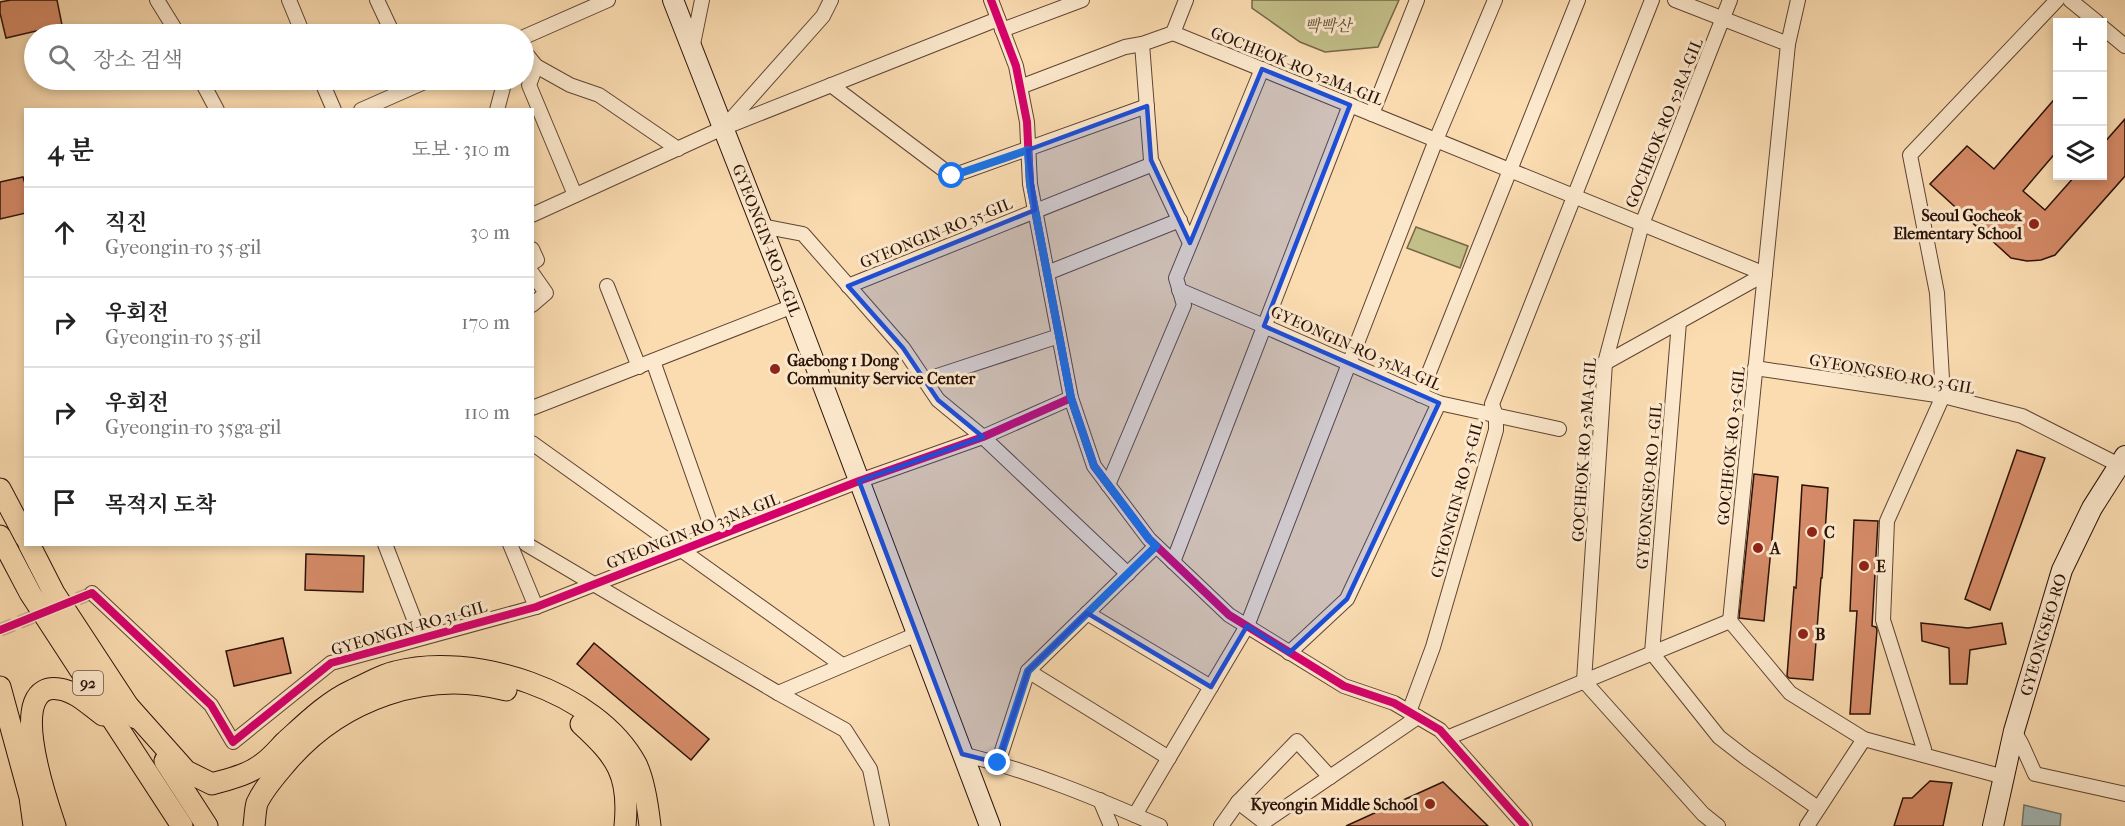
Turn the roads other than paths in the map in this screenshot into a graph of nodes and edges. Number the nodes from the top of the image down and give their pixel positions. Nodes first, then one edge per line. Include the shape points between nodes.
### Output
1 (157, 0) edge
2 (289, 0) edge
3 (377, 0) edge
4 (608, 0) edge
5 (673, 0) edge
6 (702, 0) edge
7 (831, 0) edge
8 (991, 0) edge
9 (1082, 0) edge
10 (1186, 0) edge
11 (1417, 0) edge
12 (1495, 0) edge
13 (1578, 0) edge
14 (1652, 0) edge
15 (1675, 0) edge
16 (1730, 0) edge
17 (1798, 0) edge
18 (2057, 0) edge
19 (2070, 0) edge
20 (2092, 18) edge
21 (1723, 19) junction
22 (172, 24) edge
23 (299, 24) edge
24 (388, 24) edge
25 (1000, 24) junction
26 (2107, 30) edge
27 (534, 33) edge
28 (1173, 33) junction
29 (1142, 44) junction
30 (1788, 44) junction
31 (2125, 46) edge
32 (692, 48) junction
33 (534, 64) edge
34 (536, 66) junction
35 (1262, 69) junction
36 (534, 71) edge
37 (831, 85) junction
38 (1020, 87) junction
39 (206, 90) edge
40 (325, 90) edge
41 (401, 90) edge
42 (502, 90) edge
43 (531, 90) edge
44 (1350, 105) junction
45 (1147, 106) junction
46 (216, 108) edge
47 (333, 108) edge
48 (365, 108) edge
49 (498, 108) edge
50 (1372, 114) junction
51 (723, 128) junction
52 (1436, 140) junction
53 (678, 148) junction
54 (1028, 150) junction
55 (1153, 164) junction
56 (1508, 170) junction
57 (576, 195) junction
58 (1575, 197) junction
59 (1035, 210) junction
60 (534, 214) edge
61 (1180, 220) junction
62 (1642, 224) junction
63 (762, 226) junction
64 (1190, 243) junction
65 (1047, 273) junction
66 (1765, 274) junction
67 (534, 276) edge
68 (607, 286) dead end
69 (849, 286) junction
70 (1179, 290) junction
71 (534, 303) edge
72 (793, 306) junction
73 (1679, 322) junction
74 (1264, 326) junction
75 (1059, 336) junction
76 (653, 361) junction
77 (1349, 363) junction
78 (1605, 363) junction
79 (639, 367) junction
80 (1755, 369) junction
81 (925, 380) junction
82 (1420, 395) junction
83 (1943, 396) junction
84 (1071, 398) junction
85 (1439, 403) junction
86 (534, 407) edge
87 (1496, 416) junction
88 (1559, 429) dead end
89 (983, 437) junction
90 (534, 444) edge
91 (2123, 463) edge
92 (859, 481) junction
93 (1108, 486) junction
94 (0, 489) edge
95 (24, 534) edge
96 (0, 536) edge
97 (715, 537) junction
98 (30, 546) edge
99 (386, 546) edge
100 (511, 546) edge
101 (529, 546) edge
102 (1156, 546) junction
103 (681, 550) junction
104 (1173, 562) junction
105 (1128, 574) junction
106 (593, 584) junction
107 (92, 592) dead end
108 (536, 607) junction
109 (1088, 613) junction
110 (1730, 621) junction
111 (1247, 626) junction
112 (917, 634) junction
113 (421, 637) junction
114 (1289, 652) junction
115 (1652, 653) junction
116 (842, 665) junction
117 (1028, 671) junction
118 (1584, 681) junction
119 (0, 687) edge
120 (1211, 687) junction
121 (778, 693) junction
122 (129, 707) junction
123 (1413, 715) junction
124 (111, 720) junction
125 (2014, 731) junction
126 (1447, 738) junction
127 (1864, 739) junction
128 (962, 754) junction
129 (1924, 755) junction
130 (1169, 758) junction
131 (998, 763) junction
132 (1330, 777) junction
133 (2004, 777) junction
134 (2125, 794) edge
135 (1100, 800) junction
136 (1238, 802) junction
137 (1818, 808) junction
138 (1135, 815) junction
139 (34, 826) edge
140 (55, 826) edge
141 (182, 826) edge
142 (207, 826) edge
143 (254, 826) edge
144 (625, 826) edge
145 (650, 826) edge
146 (882, 826) edge
147 (990, 826) edge
148 (1111, 826) edge
149 (1161, 826) edge
150 (1221, 826) edge
151 (1525, 826) edge
152 (1718, 826) edge
153 (1807, 826) edge
154 (1993, 826) edge

1 - 22 street
2 - 23 street
3 - 24 street
4 - 27 street
5 - 32 street, GYEONGIN-RO 33-GIL
6 - 32 street
7 - 51 street via 823,16
8 - 25 street, GYEONGIN-RO 35-GIL
9 - 25 street
10 - 28 street
11 - 50 street
12 - 52 street
13 - 56 street
14 - 58 street
15 - 21 street
16 - 21 street, GOCHEOK-RO 52RA-GIL
17 - 30 street, GOCHEOK-RO 52-GIL
18 - 83 street via 1910,155 1937,293
19 - 20 street
21 - 30 street
21 - 62 street, GOCHEOK-RO 52RA-GIL
25 - 37 street
25 - 38 street, GYEONGIN-RO 35-GIL
26 - 31 street
28 - 29 street
28 - 35 street, GOCHEOK-RO 52MA-GIL
29 - 38 street
29 - 45 street
30 - 66 street, GOCHEOK-RO 52-GIL
32 - 51 street, GYEONGIN-RO 33-GIL
33 - 34 street
34 - 36 street
34 - 53 street via 570,85 599,95
35 - 44 street, GOCHEOK-RO 52MA-GIL
35 - 64 street
37 - 51 street
37 - 54 street via 952,176
38 - 54 street, GYEONGIN-RO 35-GIL
39 - 46 street
40 - 47 street
41 - 48 street
42 - 49 street
43 - 57 street
44 - 50 street, GOCHEOK-RO 52MA-GIL
44 - 74 street
45 - 54 street
45 - 55 street
50 - 52 street, GOCHEOK-RO 52MA-GIL
51 - 53 street
51 - 63 street, GYEONGIN-RO 33-GIL
52 - 56 street, GOCHEOK-RO 52MA-GIL
52 - 77 street
53 - 57 street
54 - 59 street, GYEONGIN-RO 35-GIL
55 - 59 street, GYEONGIN-RO 35-GIL
55 - 61 street
56 - 58 street, GOCHEOK-RO 52MA-GIL
56 - 82 street
57 - 60 street
58 - 62 street, GOCHEOK-RO 52MA-GIL
58 - 87 street, GYEONGIN-RO 35-GIL via 1492,404
59 - 65 street, GYEONGIN-RO 35-GIL
59 - 69 street, GYEONGIN-RO 35-GIL
61 - 64 street
61 - 65 street
62 - 66 street, GOCHEOK-RO 52MA-GIL
62 - 78 street, GOCHEOK-RO 52MA-GIL
63 - 69 street via 803,234
63 - 72 street, GYEONGIN-RO 33-GIL
64 - 70 street via 1176,278
65 - 75 street, GYEONGIN-RO 35-GIL
66 - 73 street
66 - 80 street, GOCHEOK-RO 52-GIL
67 - 71 street via 546,293
68 - 79 street
69 - 81 street via 903,348
70 - 74 street, GYEONGIN-RO 35NA-GIL
70 - 93 street via 1184,305
72 - 76 street
72 - 92 street, GYEONGIN-RO 33-GIL
73 - 78 street
73 - 115 street, GYEONGSEO-RO 1-GIL
74 - 77 street, GYEONGIN-RO 35NA-GIL
74 - 104 street
75 - 81 street
75 - 84 street, GYEONGIN-RO 35-GIL
76 - 79 street
76 - 97 street, GYEONGIN-RO 33NA-GIL
77 - 82 street, GYEONGIN-RO 35NA-GIL
77 - 111 street
78 - 118 street, GOCHEOK-RO 52MA-GIL
79 - 86 street
80 - 83 street, GYEONGSEO-RO 3-GIL
80 - 110 street, GOCHEOK-RO 52-GIL
81 - 89 street via 939,400
82 - 85 street, GYEONGIN-RO 35NA-GIL
83 - 91 street, GYEONGSEO-RO 3-GIL via 2022,416
83 - 129 street via 1887,521 1883,620
84 - 89 street
84 - 93 street, GYEONGIN-RO 35-GIL via 1094,466
85 - 87 street, GYEONGIN-RO 35NA-GIL
85 - 114 street via 1347,599
87 - 88 street, GYEONGIN-RO 35NA-GIL
87 - 123 street, GYEONGIN-RO 35-GIL via 1496,430
89 - 92 street
89 - 105 street
90 - 103 street, GYEONGIN-RO 33NA-GIL
91 - 125 street, GYEONGSEO-RO via 2092,508 2062,570
92 - 97 street, GYEONGIN-RO 33NA-GIL
92 - 112 street, GYEONGIN-RO 33-GIL
93 - 102 street, GYEONGIN-RO 35-GIL
94 - 95 main road
96 - 124 main road, 92 via 30,593
97 - 103 street, GYEONGIN-RO 33NA-GIL
98 - 122 main road, 92 via 54,592
99 - 113 street
100 - 108 street
101 - 106 street
102 - 104 street, GYEONGIN-RO 35-GIL
102 - 105 street
103 - 106 street, GYEONGIN-RO 33NA-GIL
103 - 116 street, GYEONGIN-RO 33NA-GIL
104 - 111 street, GYEONGIN-RO 35-GIL via 1229,615
105 - 109 street
106 - 108 street, GYEONGIN-RO 33NA-GIL
106 - 121 street
107 - 113 street, GYEONGIN-RO 31-GIL via 211,705 232,742 331,663
108 - 113 street, GYEONGIN-RO 31-GIL
109 - 117 street
109 - 120 street
110 - 115 street
110 - 127 street via 1790,693
111 - 114 street, GYEONGIN-RO 35-GIL
111 - 120 street
112 - 116 street
112 - 128 street, GYEONGIN-RO 33-GIL
114 - 123 street, GYEONGIN-RO 35-GIL via 1344,686 1394,703
115 - 118 street
115 - 137 street via 1719,737
116 - 121 street
117 - 130 street
117 - 131 street
118 - 126 street
118 - 152 street
119 - 139 main road via 30,797
120 - 130 street
121 - 146 street via 845,729 870,769
122 - 142 main road, 92
122 - 145 main road via 186,771 212,784 262,765 317,713 351,691 395,672 433,666 507,675 588,712 613,733 636,765
123 - 126 street, GYEONGIN-RO 35-GIL
123 - 132 street
124 - 140 main road via 74,694 58,688 43,691 33,704 32,737
124 - 141 main road, 92
125 - 133 street, GYEONGSEO-RO
125 - 134 street via 2035,774
126 - 151 street, GYEONGIN-RO 35-GIL
127 - 129 street
127 - 137 street
128 - 131 street
128 - 147 street, GYEONGIN-RO 33-GIL
129 - 133 street
130 - 138 street
131 - 135 street
132 - 136 street via 1264,822
132 - 136 street via 1297,741
133 - 154 street, GYEONGSEO-RO
135 - 138 street
135 - 148 street
136 - 150 street
137 - 153 street
138 - 149 street
143 - 144 main road via 257,804 272,780 298,750 330,723 399,690 434,683 504,689 545,703 579,722 617,762 624,783

